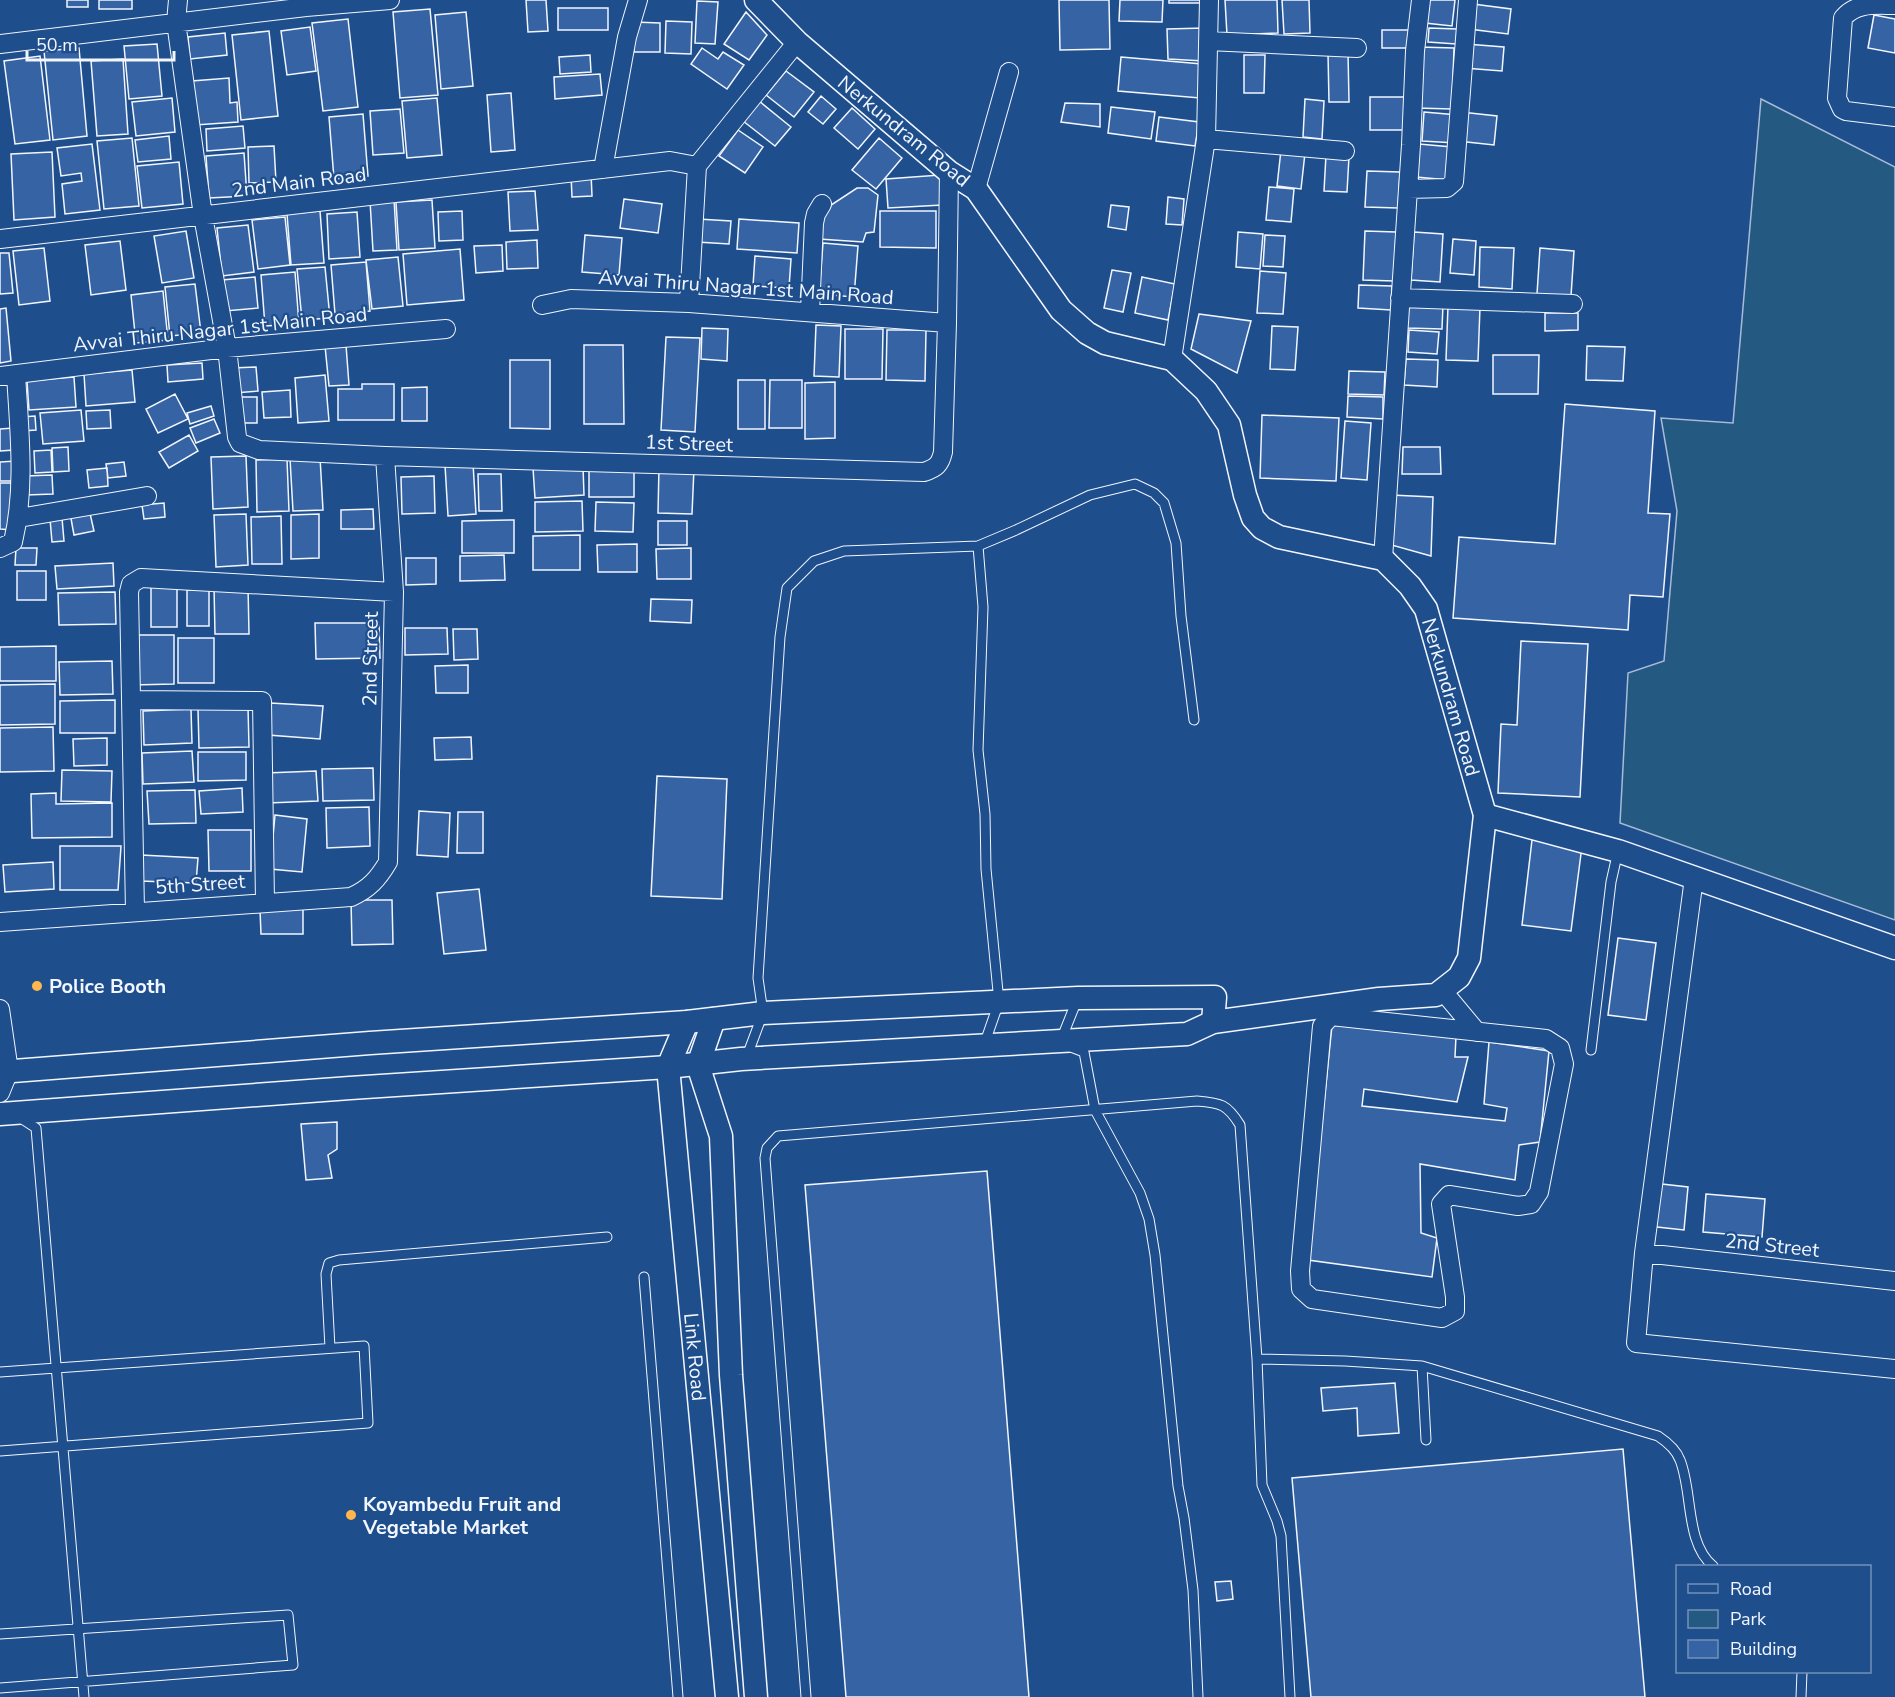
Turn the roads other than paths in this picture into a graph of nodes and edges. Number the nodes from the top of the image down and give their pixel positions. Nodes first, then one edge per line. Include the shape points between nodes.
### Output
1 (178, 0) edge
2 (390, 0) edge
3 (638, 0) edge
4 (756, 0) edge
5 (1209, 0) edge
6 (1421, 0) edge
7 (1468, 0) edge
8 (306, 3) edge
9 (1895, 5) edge
10 (176, 22) junction
11 (1208, 41) junction
12 (797, 42) junction
13 (0, 44) edge
14 (1357, 48) dead end
15 (1010, 72) dead end
16 (1895, 117) edge
17 (1206, 139) junction
18 (1345, 151) dead end
19 (697, 166) junction
20 (603, 169) junction
21 (949, 172) junction
22 (976, 189) junction
23 (1408, 189) junction
24 (822, 204) dead end
25 (202, 216) junction
26 (0, 239) edge
27 (1400, 298) junction
28 (689, 303) junction
29 (1573, 304) dead end
30 (542, 305) dead end
31 (810, 312) junction
32 (947, 322) junction
33 (446, 329) dead end
34 (227, 348) junction
35 (1172, 359) junction
36 (8, 375) edge
37 (385, 456) junction
38 (147, 496) dead end
39 (19, 518) junction
40 (978, 546) junction
41 (0, 548) edge
42 (1383, 559) junction
43 (394, 592) junction
44 (131, 700) junction
45 (1194, 720) dead end
46 (1485, 815) junction
47 (1618, 851) junction
48 (388, 862) joint
49 (1694, 878) junction
50 (265, 902) junction
51 (135, 911) junction
52 (0, 922) edge
53 (1895, 948) edge
54 (1442, 990) junction
55 (1077, 998) junction
56 (999, 1002) junction
57 (0, 1009) edge
58 (1380, 1010) junction
59 (763, 1013) junction
60 (714, 1019) junction
61 (687, 1022) junction
62 (1213, 1022) junction
63 (1477, 1032) junction
64 (1061, 1042) junction
65 (983, 1047) junction
66 (1591, 1050) dead end
67 (746, 1058) junction
68 (698, 1065) junction
69 (668, 1067) junction
70 (4, 1071) edge
71 (0, 1093) edge
72 (1095, 1110) junction
73 (7, 1114) edge
74 (607, 1237) dead end
75 (1644, 1253) junction
76 (644, 1277) dead end
77 (1895, 1281) edge
78 (330, 1348) junction
79 (1257, 1359) junction
80 (1422, 1366) junction
81 (57, 1368) junction
82 (1895, 1369) edge
83 (0, 1372) edge
84 (1426, 1440) dead end
85 (63, 1446) junction
86 (0, 1450) edge
87 (1712, 1565) edge
88 (78, 1628) junction
89 (0, 1634) edge
90 (1802, 1673) edge
91 (82, 1682) junction
92 (0, 1688) edge
93 (84, 1697) edge
94 (678, 1697) edge
95 (728, 1697) edge
96 (756, 1697) edge
97 (806, 1697) edge
98 (1198, 1697) edge
99 (1290, 1697) edge
100 (1801, 1697) edge

1 - 10 street
2 - 8 street
3 - 20 street via 627,37
4 - 12 street, Nerkundram Road
5 - 11 street
6 - 23 street
7 - 23 street via 1454,182 1443,189
8 - 10 street
9 - 16 street via 1859,6 1843,18 1838,98 1845,111
10 - 13 street
10 - 25 street
11 - 14 street
11 - 17 street
12 - 19 street
12 - 21 street, Nerkundram Road
15 - 22 street
17 - 18 street
17 - 35 street
19 - 20 street, 2nd Main Road via 670,161
19 - 28 street
20 - 25 street, 2nd Main Road
21 - 22 street, Nerkundram Road
21 - 32 street, 1st Street
22 - 35 street, Nerkundram Road via 1061,310 1087,333 1105,343
23 - 27 street
24 - 31 street via 813,224
25 - 26 street, 2nd Main Road
25 - 34 street
27 - 29 street
27 - 42 street
28 - 30 street, Avvai Thiru Nagar 1st Main Road via 571,299
28 - 31 street, Avvai Thiru Nagar 1st Main Road
31 - 32 street, Avvai Thiru Nagar 1st Main Road
32 - 37 street, 1st Street via 943,452 941,462 924,472
33 - 34 street, Avvai Thiru Nagar 1st Main Road
34 - 36 street, Avvai Thiru Nagar 1st Main Road
34 - 37 street, 1st Street via 240,443 259,450
35 - 42 street, Nerkundram Road via 1206,391 1229,425 1250,511 1262,528 1279,537
36 - 39 street via 20,447
37 - 43 street, 2nd Street
38 - 39 street
39 - 41 street via 14,542
40 - 45 lane via 1090,495 1135,484 1154,493 1164,503 1176,543
40 - 56 lane via 983,607 978,750
40 - 59 lane via 844,550 814,561 787,588 780,637 758,978
42 - 46 street, Nerkundram Road via 1426,609
43 - 44 street via 141,578 131,584 129,592
43 - 48 street, 2nd Street
44 - 50 street via 262,701
44 - 51 street
46 - 47 street
46 - 54 street via 1469,958 1459,977
47 - 49 street
47 - 66 lane
48 - 50 street, 5th Street via 365,891 351,897
49 - 53 street
49 - 75 street
50 - 51 street, 5th Street
51 - 52 street, 5th Street
54 - 58 street
54 - 63 street
55 - 56 street
55 - 62 street via 1215,997
55 - 64 lane
56 - 59 street
56 - 65 lane
57 - 70 street
58 - 62 street
58 - 63 street
58 - 63 street via 1331,1016 1322,1026 1301,1259 1301,1289 1312,1299 1442,1318 1455,1311 1455,1298 1441,1204 1449,1195 1518,1206 1531,1204 1539,1192 1564,1064 1560,1048 1546,1039
59 - 60 street
59 - 67 lane
60 - 61 street
60 - 68 street
61 - 69 street, Link Road
61 - 70 street
62 - 64 street via 1187,1034
64 - 65 street
64 - 72 lane via 1084,1053
65 - 67 street
67 - 68 street
68 - 69 street
68 - 96 street via 720,1136 731,1375
69 - 73 street
69 - 95 street, Link Road
70 - 71 street
72 - 79 lane via 1197,1101 1221,1104 1231,1110 1240,1125
72 - 97 lane via 778,1136 767,1148
72 - 98 lane via 1140,1193 1149,1219 1193,1590
73 - 81 lane via 36,1128
74 - 78 lane via 329,1263 326,1274
75 - 77 street, 2nd Street
75 - 82 street via 1636,1342
76 - 94 lane
78 - 81 lane
78 - 85 lane via 364,1346 368,1423
79 - 80 lane
79 - 99 lane via 1261,1474 1264,1494 1281,1536
80 - 84 lane
80 - 87 lane via 1658,1436 1670,1444 1680,1459 1700,1552
81 - 83 lane
81 - 85 lane
85 - 86 lane
85 - 88 lane
88 - 89 lane
88 - 91 lane
88 - 91 lane via 288,1615 293,1665
90 - 100 lane
91 - 92 lane
91 - 93 lane

